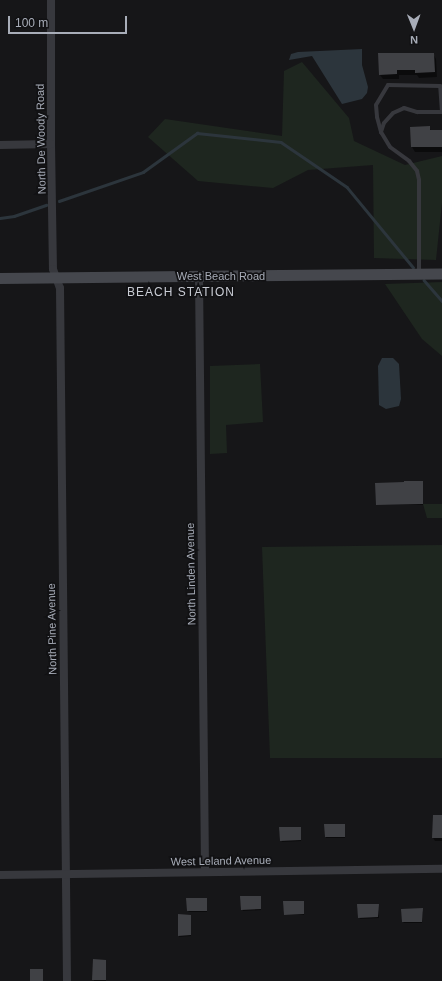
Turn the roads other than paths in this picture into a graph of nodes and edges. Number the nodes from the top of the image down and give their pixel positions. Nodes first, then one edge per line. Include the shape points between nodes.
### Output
1 (51, 0) edge
2 (381, 132) junction
3 (51, 144) junction
4 (0, 145) edge
5 (419, 273) junction
6 (442, 273) edge
7 (199, 276) junction
8 (56, 277) junction
9 (0, 278) edge
10 (442, 869) edge
11 (205, 872) junction
12 (66, 874) junction
13 (0, 875) edge
14 (67, 981) edge

1 - 3 street, North De Woody Road
2 - 2 lane via 376,105 388,85 440,86 442,112 417,112 404,108 392,113
2 - 5 lane via 390,147 409,161 420,180
3 - 4 street
3 - 8 street, North De Woody Road via 53,269
5 - 6 street, West Beach Road
5 - 7 street, West Beach Road
7 - 8 street, West Beach Road
7 - 11 street, North Linden Avenue
8 - 9 street, West Beach Road
8 - 12 street, North Pine Avenue via 60,288
10 - 11 street, West Leland Avenue
11 - 12 street, West Leland Avenue
12 - 13 street, West Leland Avenue
12 - 14 street, North Pine Avenue

